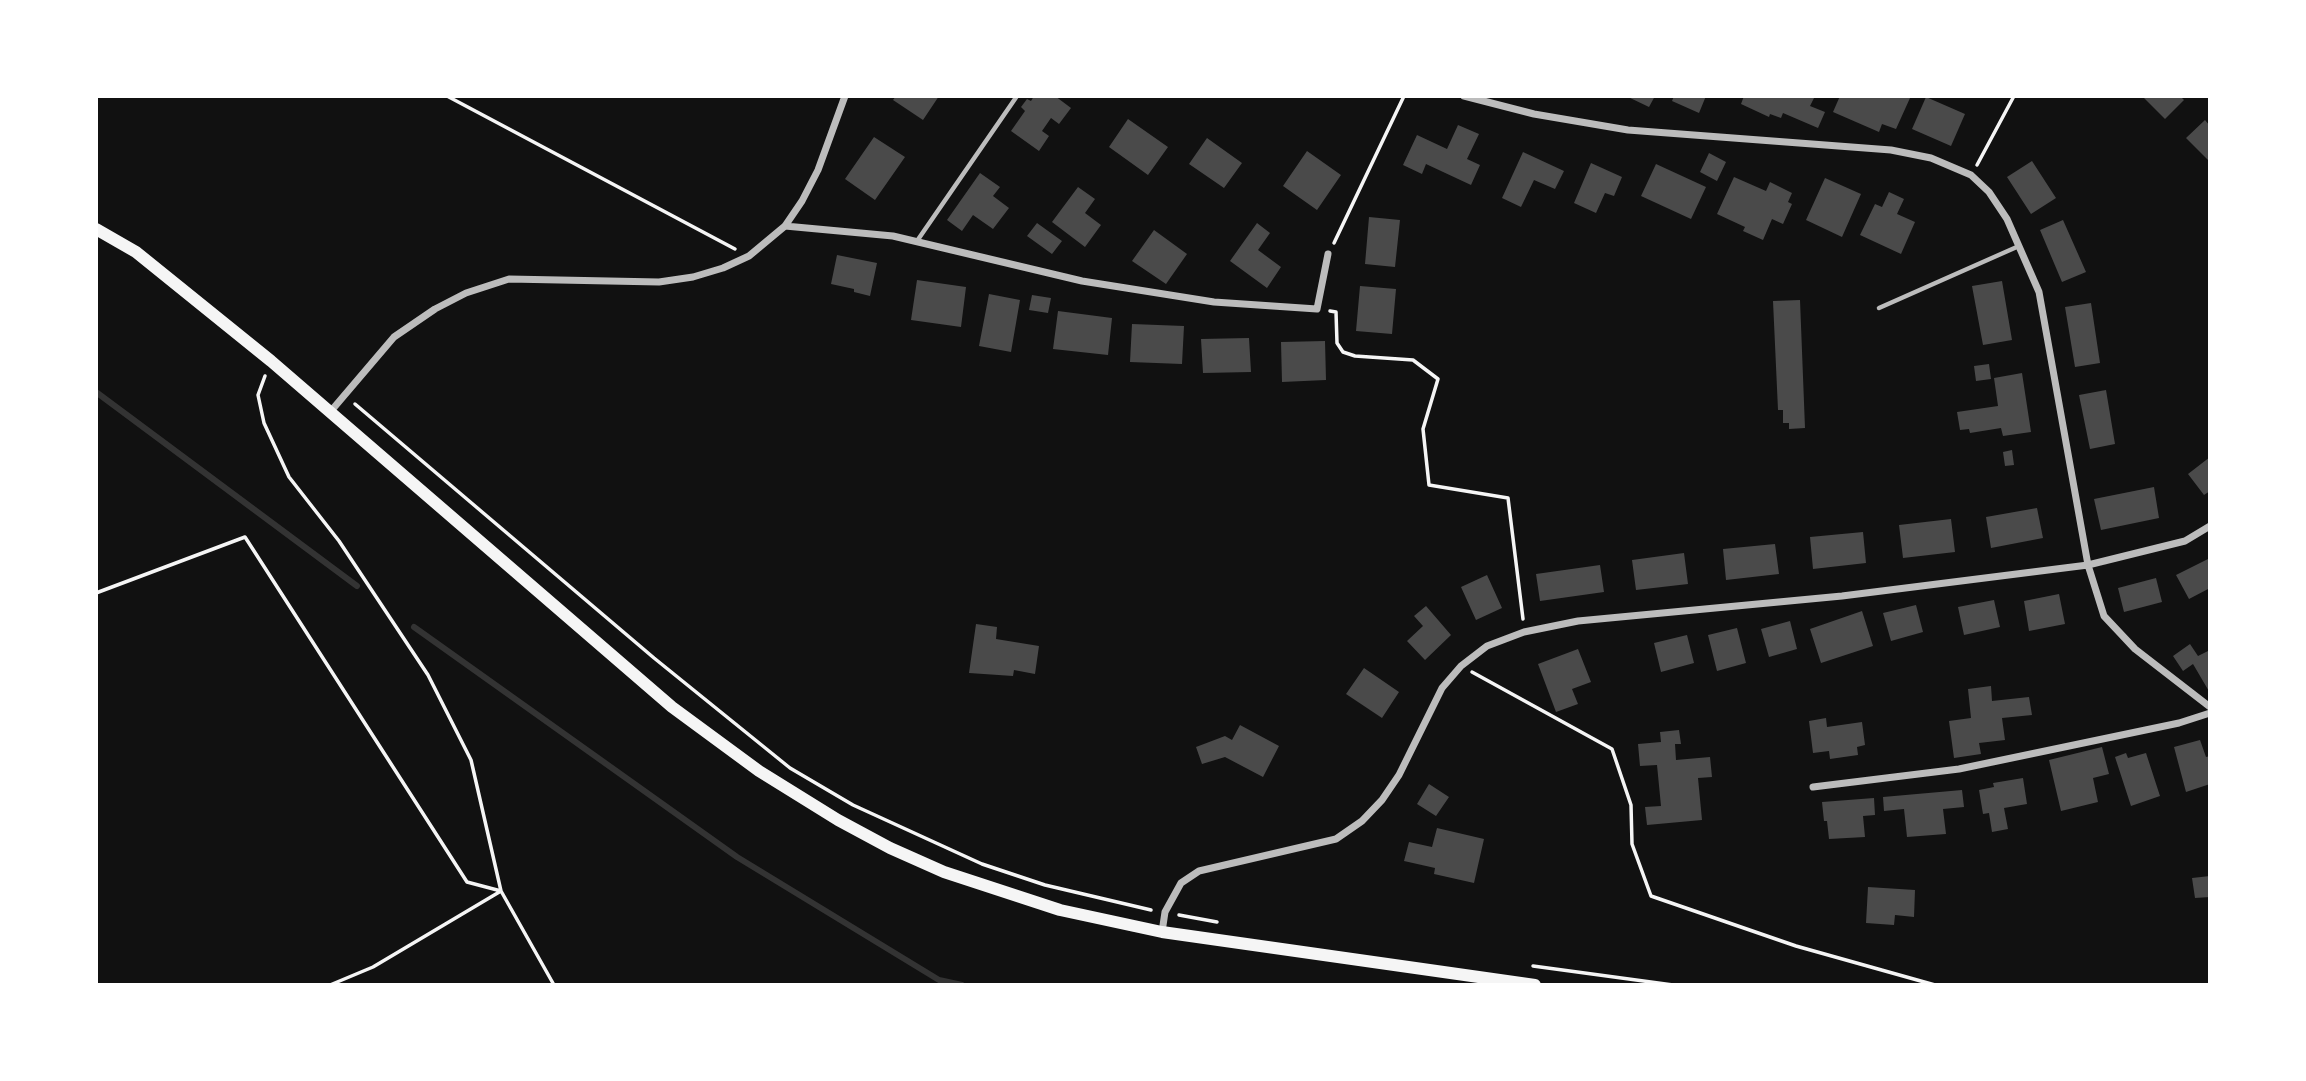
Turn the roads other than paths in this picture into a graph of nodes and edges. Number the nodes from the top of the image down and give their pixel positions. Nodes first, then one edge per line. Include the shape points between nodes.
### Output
1 (845, 96) edge
2 (1017, 96) edge
3 (1464, 96) edge
4 (785, 226) junction
5 (96, 229) edge
6 (917, 241) junction
7 (2020, 245) junction
8 (1328, 254) road end
9 (1879, 308) dead end
10 (331, 411) junction
11 (2210, 526) edge
12 (2088, 565) junction
13 (2210, 707) edge
14 (2210, 713) edge
15 (1813, 787) dead end
16 (1162, 932) junction
17 (1535, 985) edge

1 - 4 street via 818,170
2 - 6 lane
3 - 7 street via 1628,130 1891,150 1931,158 1971,174 1989,192
4 - 6 street
4 - 10 street via 749,256 693,277 659,282 509,279 466,293 394,337
5 - 10 main road via 136,252
6 - 8 street via 1082,281 1214,302 1317,309
7 - 9 lane
7 - 12 street via 2039,292
10 - 16 main road via 672,707 759,772 838,820 944,872 1060,910
11 - 12 street via 2185,541
12 - 13 street via 2104,616 2135,649
12 - 16 street via 1842,596 1578,621 1524,632 1487,646 1442,688 1398,775 1362,821 1336,839 1199,871 1181,883 1165,912
14 - 15 street via 1959,769
16 - 17 main road

